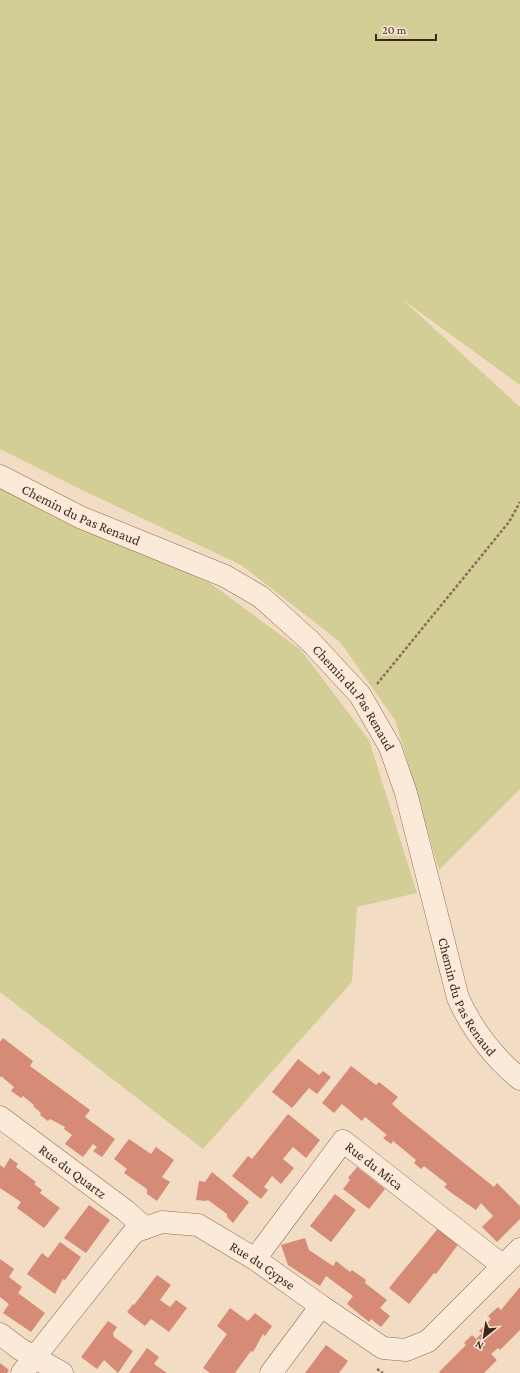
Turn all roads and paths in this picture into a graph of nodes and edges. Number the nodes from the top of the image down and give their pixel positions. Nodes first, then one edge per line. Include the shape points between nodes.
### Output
1 (0, 476) edge
2 (520, 502) edge
3 (360, 695) junction
4 (520, 1079) edge
5 (0, 1117) edge
6 (145, 1228) junction
7 (520, 1249) edge
8 (255, 1259) junction
9 (503, 1266) junction
10 (320, 1306) junction
11 (0, 1334) edge
12 (28, 1365) edge
13 (62, 1373) edge
14 (271, 1373) edge

1 - 3 street, Chemin du Pas Renaud via 80,517 225,576 261,597 310,641
2 - 3 path via 509,522 378,684
3 - 4 street, Chemin du Pas Renaud via 390,747 406,793 458,998 470,1023 492,1054
5 - 6 street, Rue du Quartz
6 - 8 street, Rue du Gypse via 162,1222 198,1225
6 - 12 street, Rue du Gypse via 134,1232
7 - 9 street, Rue du Gypse
8 - 9 street, Rue du Mica via 343,1141
8 - 10 street, Rue du Gypse
9 - 10 street, Rue du Gypse via 428,1341 406,1350 383,1348
10 - 14 street
11 - 12 street
12 - 13 street

